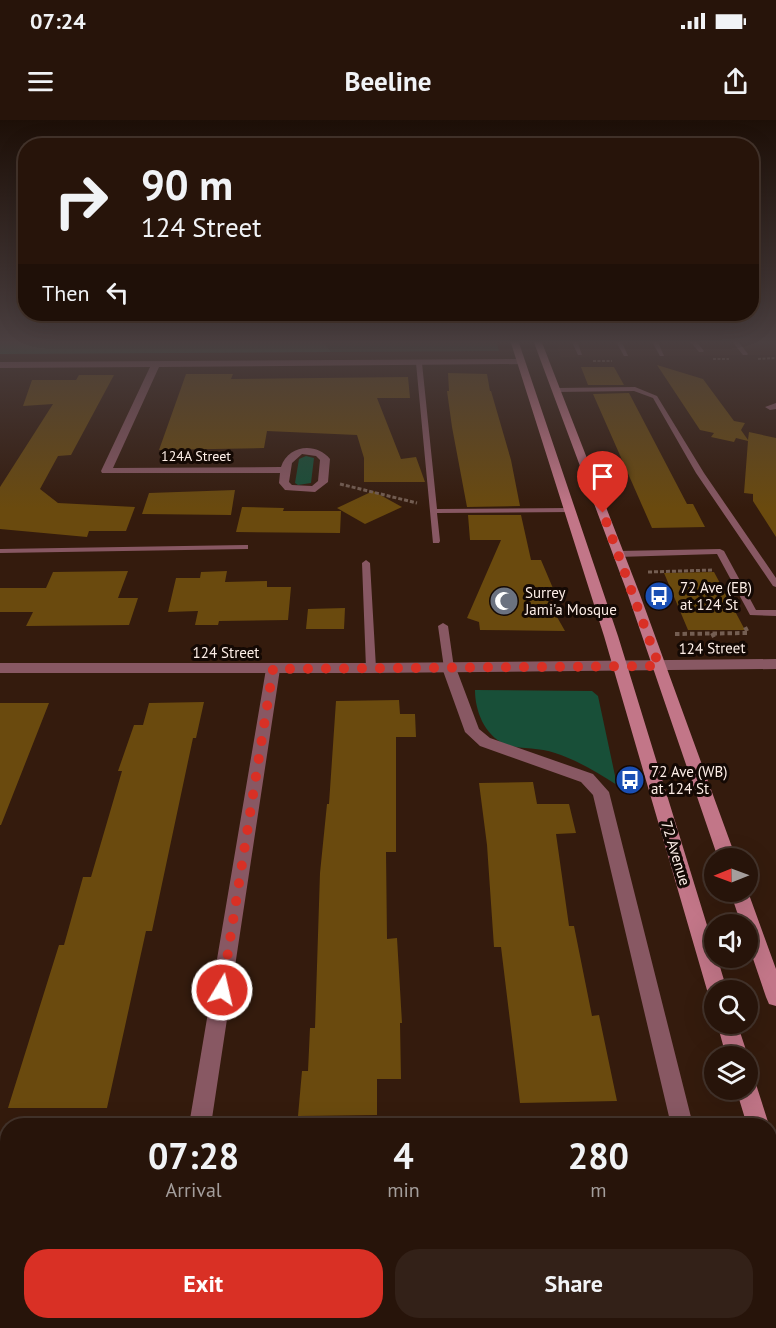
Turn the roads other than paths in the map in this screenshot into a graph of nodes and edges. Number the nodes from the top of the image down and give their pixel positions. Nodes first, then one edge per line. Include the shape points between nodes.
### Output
1 (141, 396) edge
2 (422, 396) edge
3 (532, 396) edge
4 (557, 396) edge
5 (653, 396) edge
6 (286, 470) junction
7 (433, 508) junction
8 (570, 510) junction
9 (436, 541) dead end
10 (245, 547) dead end
11 (0, 551) edge
12 (618, 554) junction
13 (366, 563) dead end
14 (776, 584) edge
15 (776, 613) edge
16 (443, 626) dead end
17 (776, 664) edge
18 (659, 666) junction
19 (620, 667) junction
20 (0, 668) edge
21 (371, 668) junction
22 (449, 668) junction
23 (273, 669) junction
24 (723, 848) edge
25 (743, 902) edge
26 (714, 980) edge
27 (776, 997) edge
28 (750, 1100) edge
29 (202, 1118) edge
30 (680, 1118) edge
31 (756, 1118) edge

1 - 6 street, 124A Street via 106,471
2 - 7 lane
3 - 8 main road, 72 Avenue
4 - 12 main road
5 - 14 lane
6 - 6 street via 284,483 289,488 315,489 323,482 326,459 314,451 296,453 288,460
7 - 8 lane
7 - 9 lane
8 - 19 main road, 72 Avenue
10 - 11 lane
12 - 15 lane via 720,551 753,613
12 - 18 main road
13 - 21 lane
16 - 22 lane
17 - 18 street, 124 Street
18 - 19 street, 124 Street
18 - 24 main road
19 - 22 street, 124 Street
19 - 26 main road, 72 Avenue
20 - 23 street, 124 Street
21 - 22 street, 124 Street
21 - 23 street, 124 Street
22 - 30 street via 474,732 485,742 587,778 602,792
23 - 29 street
25 - 27 main road
28 - 31 main road

